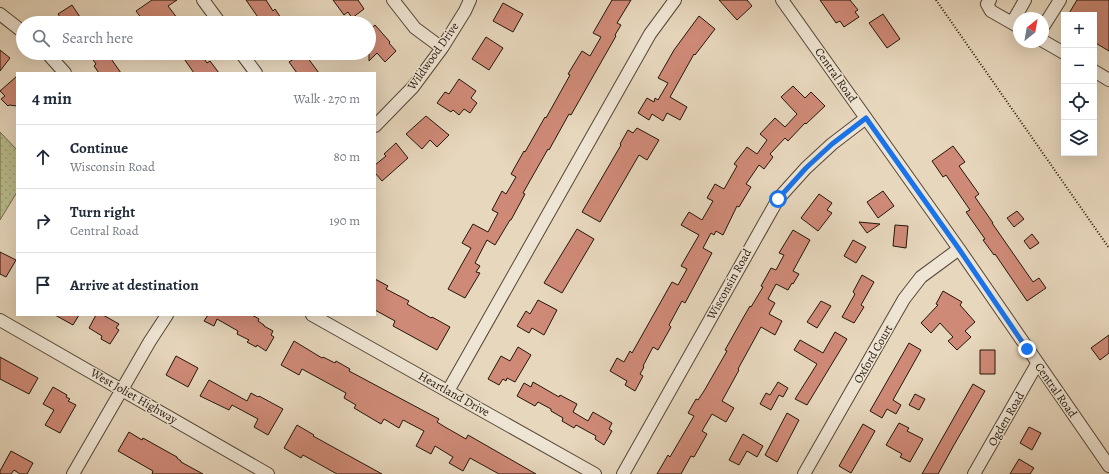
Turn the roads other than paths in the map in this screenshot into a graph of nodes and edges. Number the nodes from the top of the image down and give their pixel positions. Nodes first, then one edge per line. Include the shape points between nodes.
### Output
1 (204, 0) edge
2 (393, 0) edge
3 (470, 0) edge
4 (675, 0) edge
5 (782, 0) edge
6 (990, 0) edge
7 (1025, 0) edge
8 (1060, 0) edge
9 (1021, 12) edge
10 (0, 14) edge
11 (215, 16) edge
12 (1049, 17) edge
13 (1013, 23) edge
14 (16, 27) edge
15 (1049, 44) edge
16 (442, 48) junction
17 (1061, 51) edge
18 (53, 60) edge
19 (246, 60) edge
20 (64, 72) edge
21 (255, 72) edge
22 (1097, 73) edge
23 (1109, 80) edge
24 (866, 118) junction
25 (376, 125) edge
26 (959, 249) junction
27 (165, 316) edge
28 (314, 316) edge
29 (0, 320) edge
30 (1037, 364) junction
31 (122, 389) junction
32 (448, 391) junction
33 (1109, 466) edge
34 (73, 474) edge
35 (268, 474) edge
36 (595, 474) edge
37 (623, 474) edge
38 (804, 474) edge
39 (974, 474) edge

1 - 11 street
2 - 16 street via 416,28
3 - 16 street, Wildwood Drive
4 - 32 street via 650,34
5 - 24 street, Central Road
6 - 13 street via 987,4 991,11
7 - 9 street
8 - 12 street
10 - 14 street
15 - 17 street
16 - 25 street, Wildwood Drive via 413,87
18 - 20 street
19 - 21 street
22 - 23 street
24 - 26 street, Central Road
24 - 37 street, Wisconsin Road via 832,144 778,199
26 - 30 street, Central Road
26 - 38 street, Oxford Court via 921,277 904,299
27 - 31 street
28 - 32 street, Heartland Drive
29 - 31 street, West Joliet Highway
30 - 33 street, Central Road
30 - 39 street, Ogden Road
31 - 34 street
31 - 35 street, West Joliet Highway
32 - 36 street, Heartland Drive

